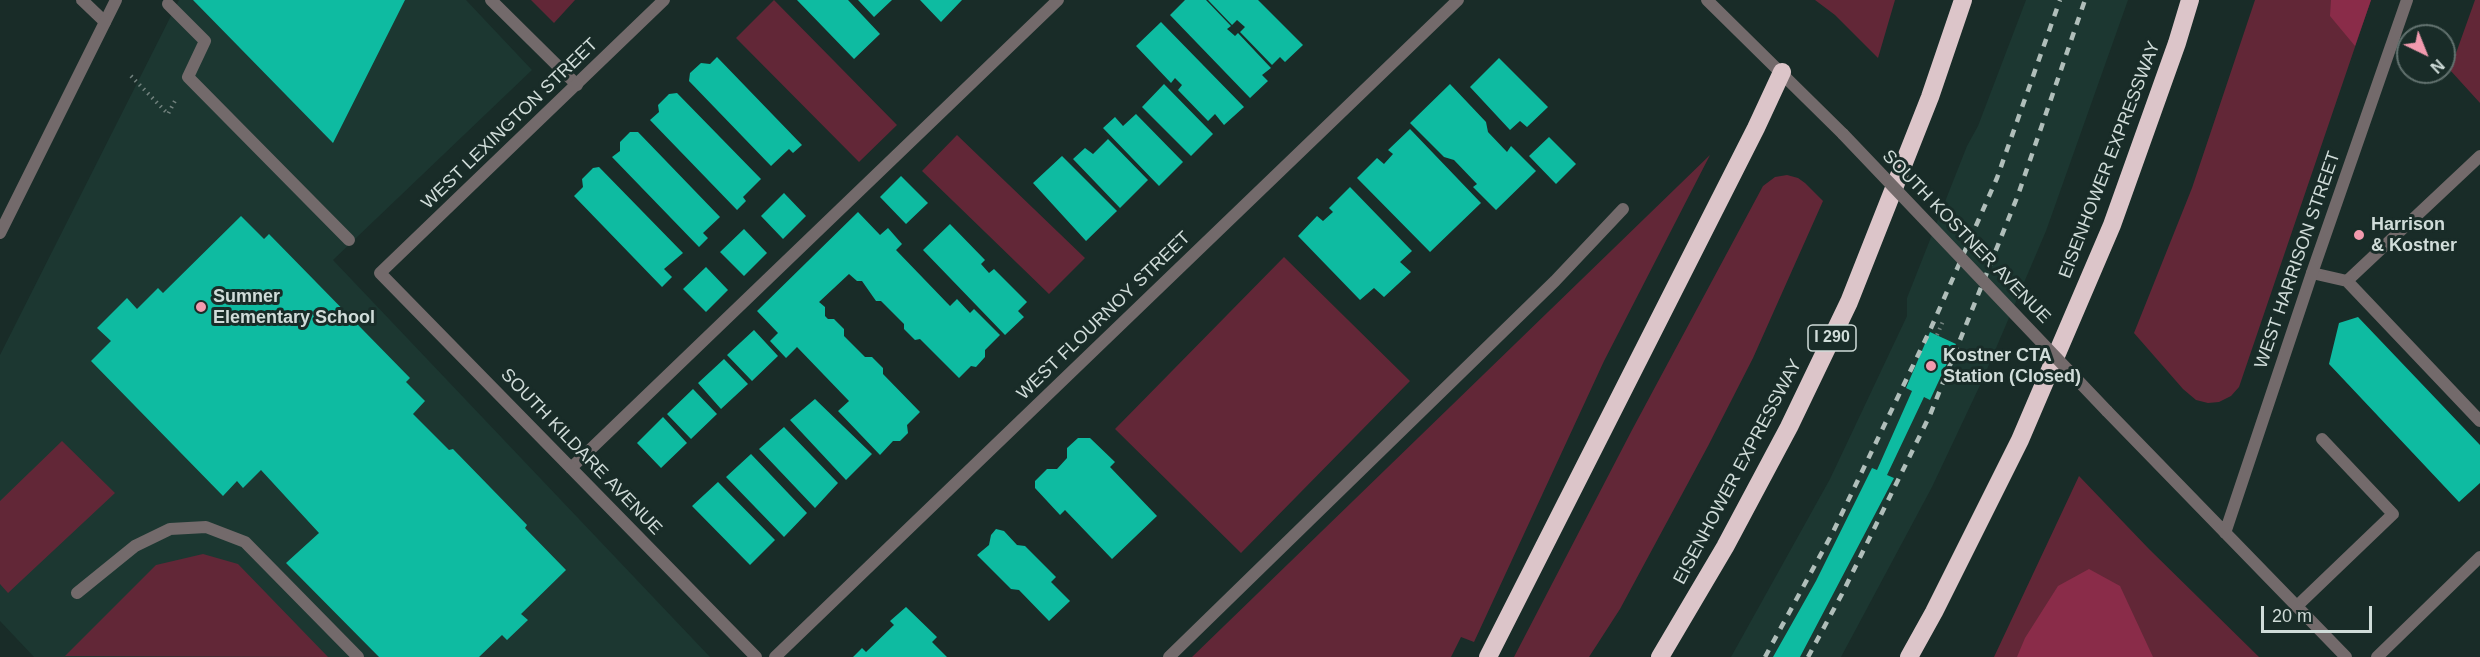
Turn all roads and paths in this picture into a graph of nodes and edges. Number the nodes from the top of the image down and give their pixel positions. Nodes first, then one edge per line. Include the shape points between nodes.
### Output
1 (82, 0) edge
2 (116, 0) edge
3 (491, 0) edge
4 (664, 0) edge
5 (1058, 0) edge
6 (1458, 0) edge
7 (1707, 0) edge
8 (1963, 0) edge
9 (2190, 0) edge
10 (2407, 0) edge
11 (168, 4) dead end
12 (105, 22) junction
13 (1782, 72) junction
14 (131, 76) dead end
15 (188, 77) junction
16 (577, 85) junction
17 (2480, 156) edge
18 (1623, 209) dead end
19 (0, 233) edge
20 (349, 240) dead end
21 (380, 273) joint
22 (2312, 273) junction
23 (2347, 281) junction
24 (1944, 319) dead end
25 (1938, 335) dead end
26 (2480, 421) edge
27 (2322, 439) dead end
28 (571, 468) junction
29 (2225, 533) junction
30 (2480, 557) edge
31 (77, 593) dead end
32 (2297, 606) junction
33 (357, 657) edge
34 (756, 657) edge
35 (775, 657) edge
36 (1169, 657) edge
37 (1488, 657) edge
38 (1660, 657) edge
39 (1909, 657) edge
40 (2346, 657) edge
41 (2377, 657) edge

1 - 12 street
2 - 12 street
3 - 16 street
4 - 16 street, WEST LEXINGTON STREET
5 - 28 street
6 - 35 street, WEST FLOURNOY STREET
7 - 13 street, SOUTH KOSTNER AVENUE
8 - 38 highway, EISENHOWER EXPRESSWAY / I 290 via 1930,96 1849,302 1790,427
9 - 39 highway, EISENHOWER EXPRESSWAY via 2103,247 2020,440
10 - 22 street, WEST HARRISON STREET
11 - 15 street via 205,41
12 - 19 street
13 - 29 street, SOUTH KOSTNER AVENUE, bridge
13 - 37 highway
14 - 15 path via 168,114
15 - 20 street
16 - 21 street, WEST LEXINGTON STREET
17 - 23 street
18 - 36 street via 1555,281
21 - 28 street, SOUTH KILDARE AVENUE
22 - 23 street
22 - 29 street, WEST HARRISON STREET
23 - 26 street
24 - 25 path
27 - 32 street via 2393,514
28 - 34 street, SOUTH KILDARE AVENUE
29 - 32 street, SOUTH KOSTNER AVENUE
30 - 41 street
31 - 33 street via 135,546 170,529 206,527 244,542
32 - 40 street, SOUTH KOSTNER AVENUE

